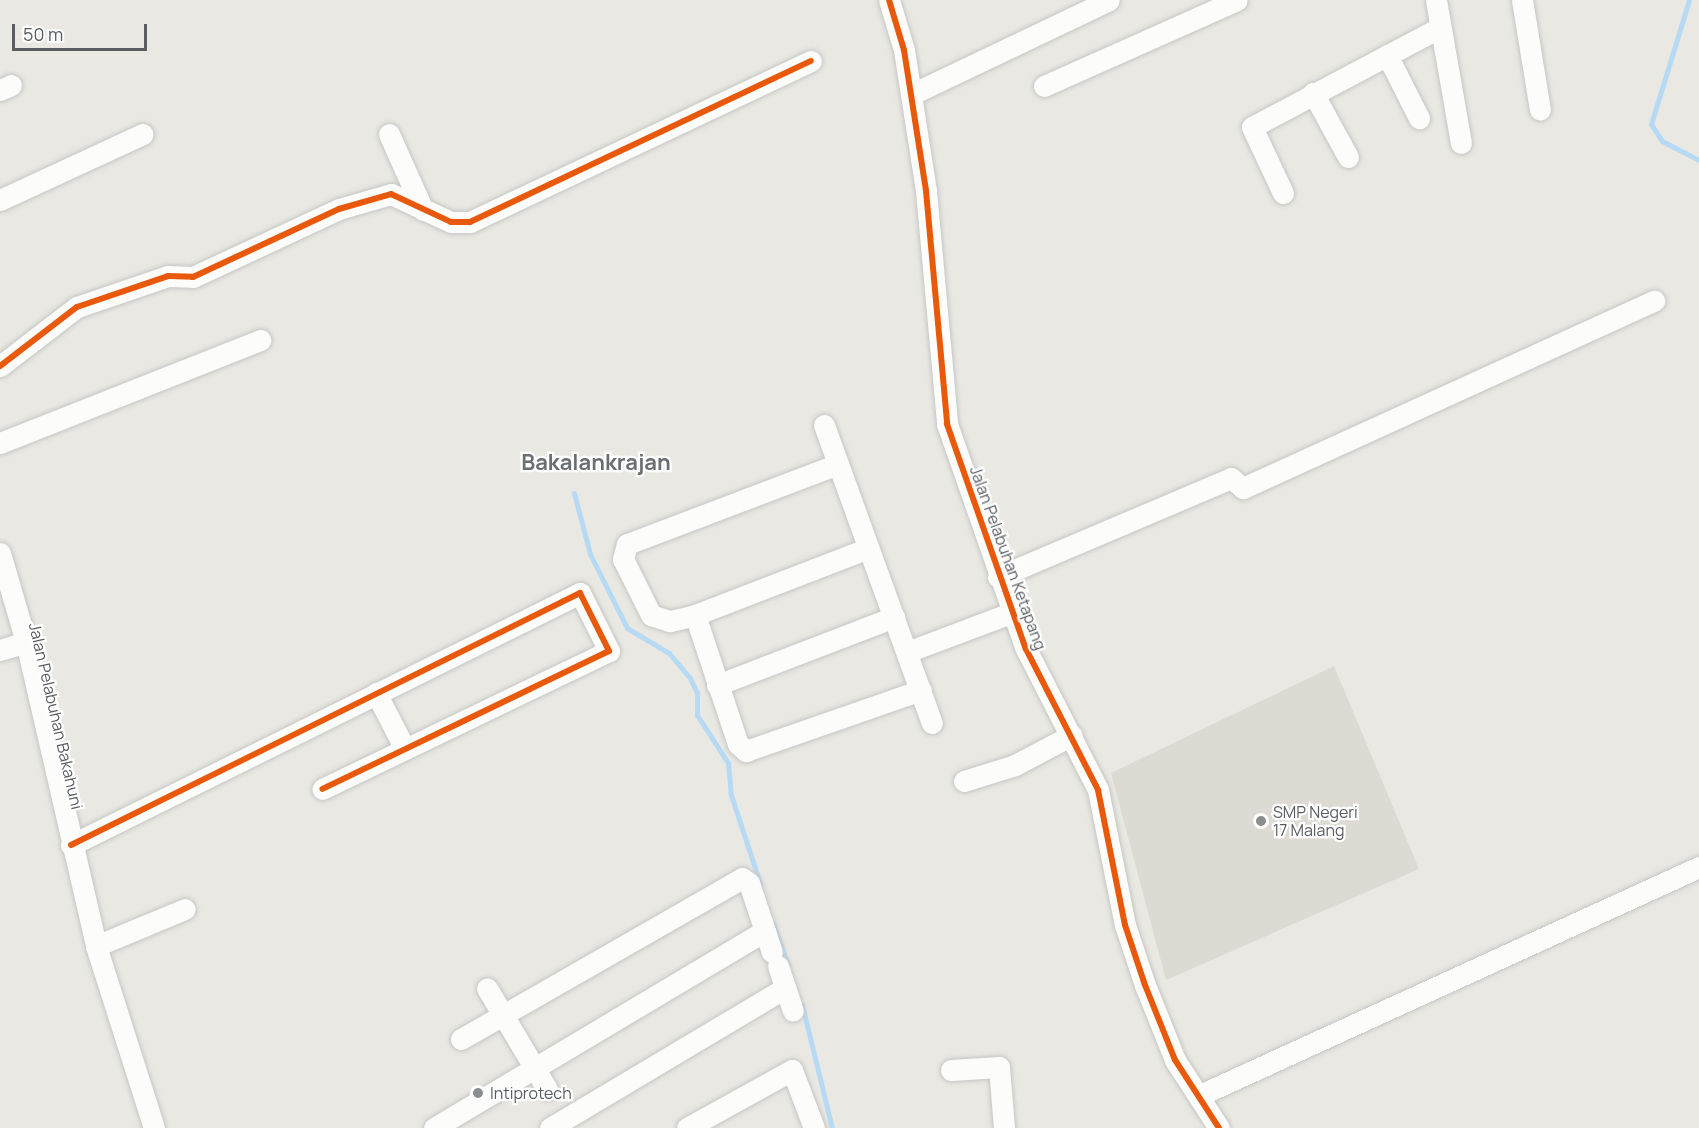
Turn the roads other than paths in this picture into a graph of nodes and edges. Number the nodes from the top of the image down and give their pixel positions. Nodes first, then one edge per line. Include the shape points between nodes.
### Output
1 (889, 0) edge
2 (1109, 0) edge
3 (1237, 0) edge
4 (1436, 0) edge
5 (1522, 0) edge
6 (1439, 28) junction
7 (1387, 55) junction
8 (811, 61) dead end
9 (1044, 86) dead end
10 (1312, 93) junction
11 (912, 94) junction
12 (1540, 110) dead end
13 (1419, 118) dead end
14 (143, 134) dead end
15 (389, 134) dead end
16 (1461, 143) dead end
17 (1348, 157) dead end
18 (1283, 193) dead end
19 (0, 200) edge
20 (423, 210) junction
21 (1654, 301) dead end
22 (260, 340) dead end
23 (0, 366) edge
24 (824, 426) dead end
25 (0, 442) edge
26 (838, 464) junction
27 (869, 548) junction
28 (0, 553) edge
29 (998, 577) junction
30 (1011, 613) junction
31 (695, 615) junction
32 (894, 617) junction
33 (26, 642) junction
34 (0, 650) edge
35 (907, 652) junction
36 (717, 686) junction
37 (921, 690) junction
38 (376, 693) junction
39 (933, 723) dead end
40 (1072, 735) junction
41 (405, 749) junction
42 (964, 781) dead end
43 (322, 789) dead end
44 (71, 845) junction
45 (1699, 867) edge
46 (185, 909) dead end
47 (765, 931) junction
48 (96, 946) junction
49 (487, 988) dead end
50 (785, 988) junction
51 (793, 1011) dead end
52 (503, 1015) junction
53 (461, 1039) dead end
54 (536, 1068) junction
55 (951, 1070) dead end
56 (1200, 1095) junction
57 (562, 1125) edge
58 (154, 1128) edge
59 (434, 1128) edge
60 (687, 1128) edge
61 (814, 1128) edge
62 (1004, 1128) edge
63 (1219, 1128) edge

1 - 11 street, Jalan Pelabuhan Ketapang
2 - 11 street
3 - 9 street
4 - 6 street
5 - 12 street
6 - 7 street
6 - 16 street
7 - 10 street
7 - 13 street
8 - 20 street via 470,222 451,222
10 - 17 street
10 - 18 street via 1252,127
11 - 29 street, Jalan Pelabuhan Ketapang via 947,424
14 - 19 street
15 - 20 street
20 - 23 street via 391,194 339,209 193,278 168,276 77,307
21 - 29 street via 1243,488 1231,478
22 - 25 street
24 - 26 street
26 - 27 street
26 - 31 street via 627,544 623,559 651,615 670,621
27 - 31 street
27 - 32 street
28 - 33 street, Jalan Pelabuhan Bakahuni
29 - 30 street, Jalan Pelabuhan Ketapang
30 - 35 street
30 - 40 street, Jalan Pelabuhan Ketapang
31 - 36 street
32 - 35 street
32 - 36 street
33 - 34 street
33 - 44 street, Jalan Pelabuhan Bakahuni
35 - 37 street
36 - 37 street via 738,744 754,752
37 - 39 street
38 - 41 street
38 - 41 street via 580,593 609,651
38 - 44 street
40 - 42 street via 1015,765
40 - 56 street, Jalan Pelabuhan Ketapang via 1098,790 1125,925 1145,985 1175,1060
41 - 43 street
44 - 48 street, Jalan Pelabuhan Bakahuni
45 - 56 street
46 - 48 street
47 - 50 street
47 - 52 street via 749,884 741,878
47 - 54 street
48 - 58 street, Jalan Pelabuhan Bakahuni
49 - 52 street
50 - 51 street
50 - 57 street
52 - 53 street
52 - 54 street
54 - 57 street
54 - 59 street
55 - 62 street via 999,1067
56 - 63 street, Jalan Pelabuhan Ketapang
60 - 61 street via 792,1070

